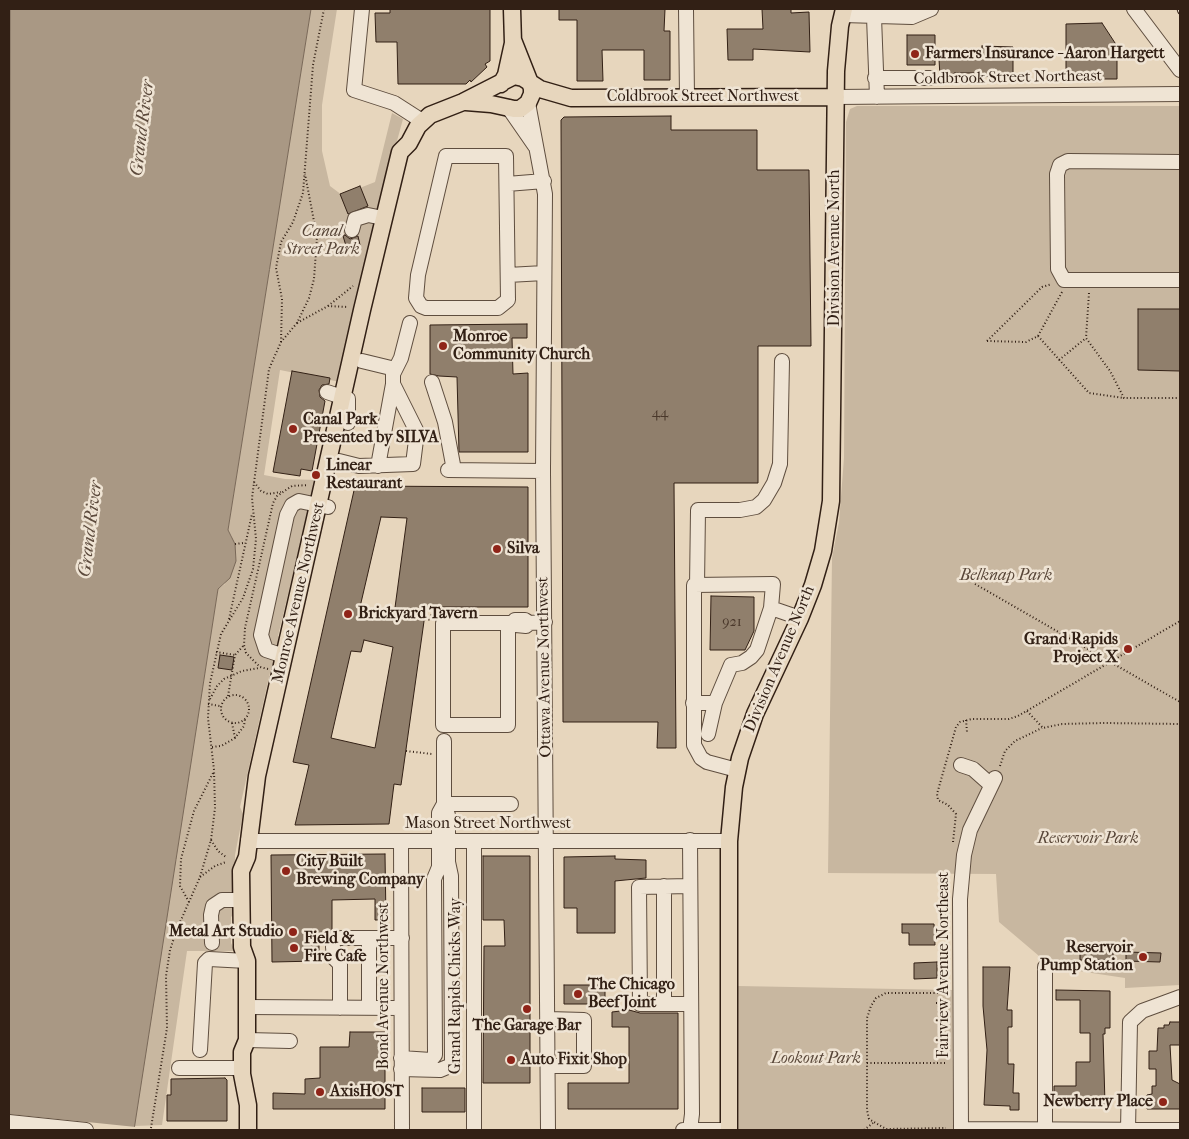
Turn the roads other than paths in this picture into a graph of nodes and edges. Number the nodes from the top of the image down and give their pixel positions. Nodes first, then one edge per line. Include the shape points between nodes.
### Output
1 (362, 9) edge
2 (512, 9) edge
3 (686, 9) edge
4 (931, 9) edge
5 (1134, 9) edge
6 (843, 12) edge
7 (874, 17) junction
8 (513, 40) junction
9 (1180, 70) edge
10 (875, 78) junction
11 (915, 78) junction
12 (930, 78) dead end
13 (503, 81) junction
14 (529, 82) junction
15 (1180, 94) edge
16 (687, 97) junction
17 (836, 97) junction
18 (877, 97) junction
19 (916, 97) junction
20 (571, 98) junction
21 (463, 102) junction
22 (528, 103) junction
23 (508, 107) junction
24 (422, 121) junction
25 (410, 140) junction
26 (535, 146) junction
27 (1180, 162) edge
28 (544, 182) junction
29 (507, 184) junction
30 (383, 218) junction
31 (352, 230) dead end
32 (544, 273) junction
33 (508, 275) junction
34 (1180, 280) edge
35 (410, 323) dead end
36 (782, 360) dead end
37 (362, 361) junction
38 (395, 368) junction
39 (432, 382) dead end
40 (393, 384) junction
41 (335, 394) junction
42 (348, 423) junction
43 (339, 461) junction
44 (378, 466) junction
45 (544, 471) junction
46 (323, 506) junction
47 (697, 586) junction
48 (771, 608) junction
49 (800, 618) junction
50 (545, 622) junction
51 (510, 623) junction
52 (284, 656) junction
53 (694, 703) junction
54 (715, 703) junction
55 (274, 724) junction
56 (708, 734) dead end
57 (444, 741) dead end
58 (961, 765) dead end
59 (737, 770) junction
60 (511, 804) dead end
61 (444, 805) junction
62 (690, 840) junction
63 (729, 840) junction
64 (443, 841) junction
65 (547, 841) junction
66 (401, 842) junction
67 (474, 842) junction
68 (248, 849) junction
69 (664, 886) junction
70 (690, 886) junction
71 (241, 900) junction
72 (369, 938) junction
73 (402, 938) junction
74 (212, 943) dead end
75 (246, 961) junction
76 (1045, 967) dead end
77 (1180, 997) edge
78 (664, 1004) junction
79 (691, 1004) junction
80 (247, 1007) junction
81 (340, 1008) junction
82 (369, 1008) junction
83 (401, 1008) junction
84 (548, 1019) junction
85 (247, 1040) junction
86 (290, 1041) dead end
87 (200, 1050) dead end
88 (401, 1064) junction
89 (548, 1066) junction
90 (179, 1068) dead end
91 (242, 1068) junction
92 (248, 1105) junction
93 (9, 1122) edge
94 (86, 1130) edge
95 (248, 1130) edge
96 (402, 1130) edge
97 (474, 1130) edge
98 (548, 1130) edge
99 (683, 1130) edge
100 (690, 1130) edge
101 (729, 1130) edge
102 (961, 1130) edge
103 (1045, 1130) edge
104 (1128, 1130) edge
105 (1180, 1130) edge

1 - 24 street via 354,90 394,103
2 - 8 main road
3 - 16 street
4 - 7 street via 912,17
5 - 9 street
6 - 7 street
6 - 17 main road, Division Avenue North via 837,48
7 - 10 street
8 - 13 main road
8 - 14 main road
10 - 11 street
10 - 18 street
11 - 12 street
11 - 19 street
13 - 14 main road, Coldbrook Street Northwest via 517,76
13 - 21 main road, Monroe Avenue Northwest
13 - 23 main road, Ottawa Avenue Northwest via 499,95
14 - 20 main road, Coldbrook Street Northwest via 540,89
14 - 22 main road via 532,91
15 - 19 street, Coldbrook Street Northeast
16 - 17 main road, Coldbrook Street Northwest
16 - 20 main road, Coldbrook Street Northwest
17 - 18 street, Coldbrook Street Northeast
17 - 49 main road, Division Avenue North via 833,479 823,551
18 - 19 street, Coldbrook Street Northeast
20 - 22 main road, Coldbrook Street Northwest
21 - 23 main road, Monroe Avenue Northwest
21 - 24 main road, Monroe Avenue Northwest
22 - 23 main road, Monroe Avenue Northwest via 517,109
22 - 26 street, Ottawa Avenue Northwest
23 - 26 street, Ottawa Avenue Northwest
24 - 25 main road, Monroe Avenue Northwest
25 - 30 main road, Monroe Avenue Northwest via 399,154
25 - 37 main road, Monroe Avenue Northwest via 409,159
26 - 28 street, Ottawa Avenue Northwest
27 - 34 street via 1068,161 1060,166 1057,174 1058,269 1064,280
28 - 29 street
28 - 32 street, Ottawa Avenue Northwest
29 - 33 street
29 - 33 street via 506,156 446,156 418,275 416,298 426,308 498,308 508,300
30 - 31 street via 360,213
30 - 41 main road, Monroe Avenue Northwest
32 - 33 street
32 - 45 street, Ottawa Avenue Northwest
35 - 38 street via 401,358
36 - 47 street via 780,464 774,483 756,507 698,510
37 - 38 street
37 - 42 main road, Monroe Avenue Northwest
38 - 40 street
39 - 45 street via 445,422 451,470
40 - 44 street
40 - 44 street via 416,428 418,440 413,464
41 - 42 street via 349,402
41 - 46 main road, Monroe Avenue Northwest
42 - 43 main road, Monroe Avenue Northwest
43 - 44 street via 358,466
43 - 46 main road, Monroe Avenue Northwest
45 - 50 street, Ottawa Avenue Northwest
46 - 52 main road, Monroe Avenue Northwest
46 - 52 street via 300,501 287,515 260,635 266,650
46 - 55 main road, Monroe Avenue Northwest
47 - 48 street via 773,584
47 - 53 street via 694,586
48 - 49 street
48 - 54 street via 757,650 742,663 731,665
49 - 59 main road, Division Avenue North via 762,697
50 - 51 street via 515,620
50 - 65 street, Ottawa Avenue Northwest
51 - 51 street via 443,623 443,725 508,725
52 - 55 main road, Monroe Avenue Northwest
53 - 54 street
53 - 59 street via 696,752 707,762
54 - 56 street
55 - 68 main road, Monroe Avenue Northwest via 257,776
57 - 61 street
58 - 102 street, Fairview Avenue Northeast via 993,781 970,830 962,874
59 - 63 main road, Division Avenue North
60 - 61 street
61 - 64 street via 448,814
62 - 63 street, Mason Street Northwest
62 - 65 street, Mason Street Northwest
62 - 70 street
63 - 101 main road, Division Avenue North
64 - 66 street, Mason Street Northwest
64 - 67 street, Mason Street Northwest
64 - 88 street via 434,879 435,1056 431,1060
64 - 88 street via 451,876 452,1065 440,1070
65 - 67 street, Mason Street Northwest
65 - 84 street, Ottawa Avenue Northwest
66 - 68 street, Mason Street Northwest
66 - 73 street, Bond Avenue Northwest
67 - 97 street, Grand Rapids Chicks Way
68 - 71 main road, Monroe Avenue Northwest via 241,871
68 - 75 main road, Monroe Avenue Northwest via 252,945
69 - 70 street
69 - 78 street
69 - 78 street via 639,887 640,1004
70 - 79 street
71 - 74 street via 222,900 214,906
71 - 75 main road, Monroe Avenue Northwest via 242,947
72 - 73 street
72 - 81 street via 340,945
72 - 82 street
73 - 83 street, Bond Avenue Northwest
75 - 80 main road, Monroe Avenue Northwest
75 - 87 street via 209,960 204,963
76 - 103 street
77 - 104 street via 1142,1011 1130,1022
78 - 79 street
79 - 100 street
80 - 81 street
80 - 85 main road, Monroe Avenue Northwest
81 - 82 street
82 - 83 street
83 - 88 street, Bond Avenue Northwest
84 - 89 street, Ottawa Avenue Northwest
84 - 89 street via 584,1020 584,1066
85 - 86 street
85 - 91 main road, Monroe Avenue Northwest via 242,1052
85 - 92 main road, Monroe Avenue Northwest via 252,1051 252,1088
88 - 96 street, Bond Avenue Northwest
89 - 98 street, Ottawa Avenue Northwest
90 - 91 street
91 - 92 main road, Monroe Avenue Northwest
92 - 95 main road, Monroe Avenue Northwest
93 - 94 street
99 - 100 street
100 - 101 street
102 - 103 street
103 - 104 street
104 - 105 street

